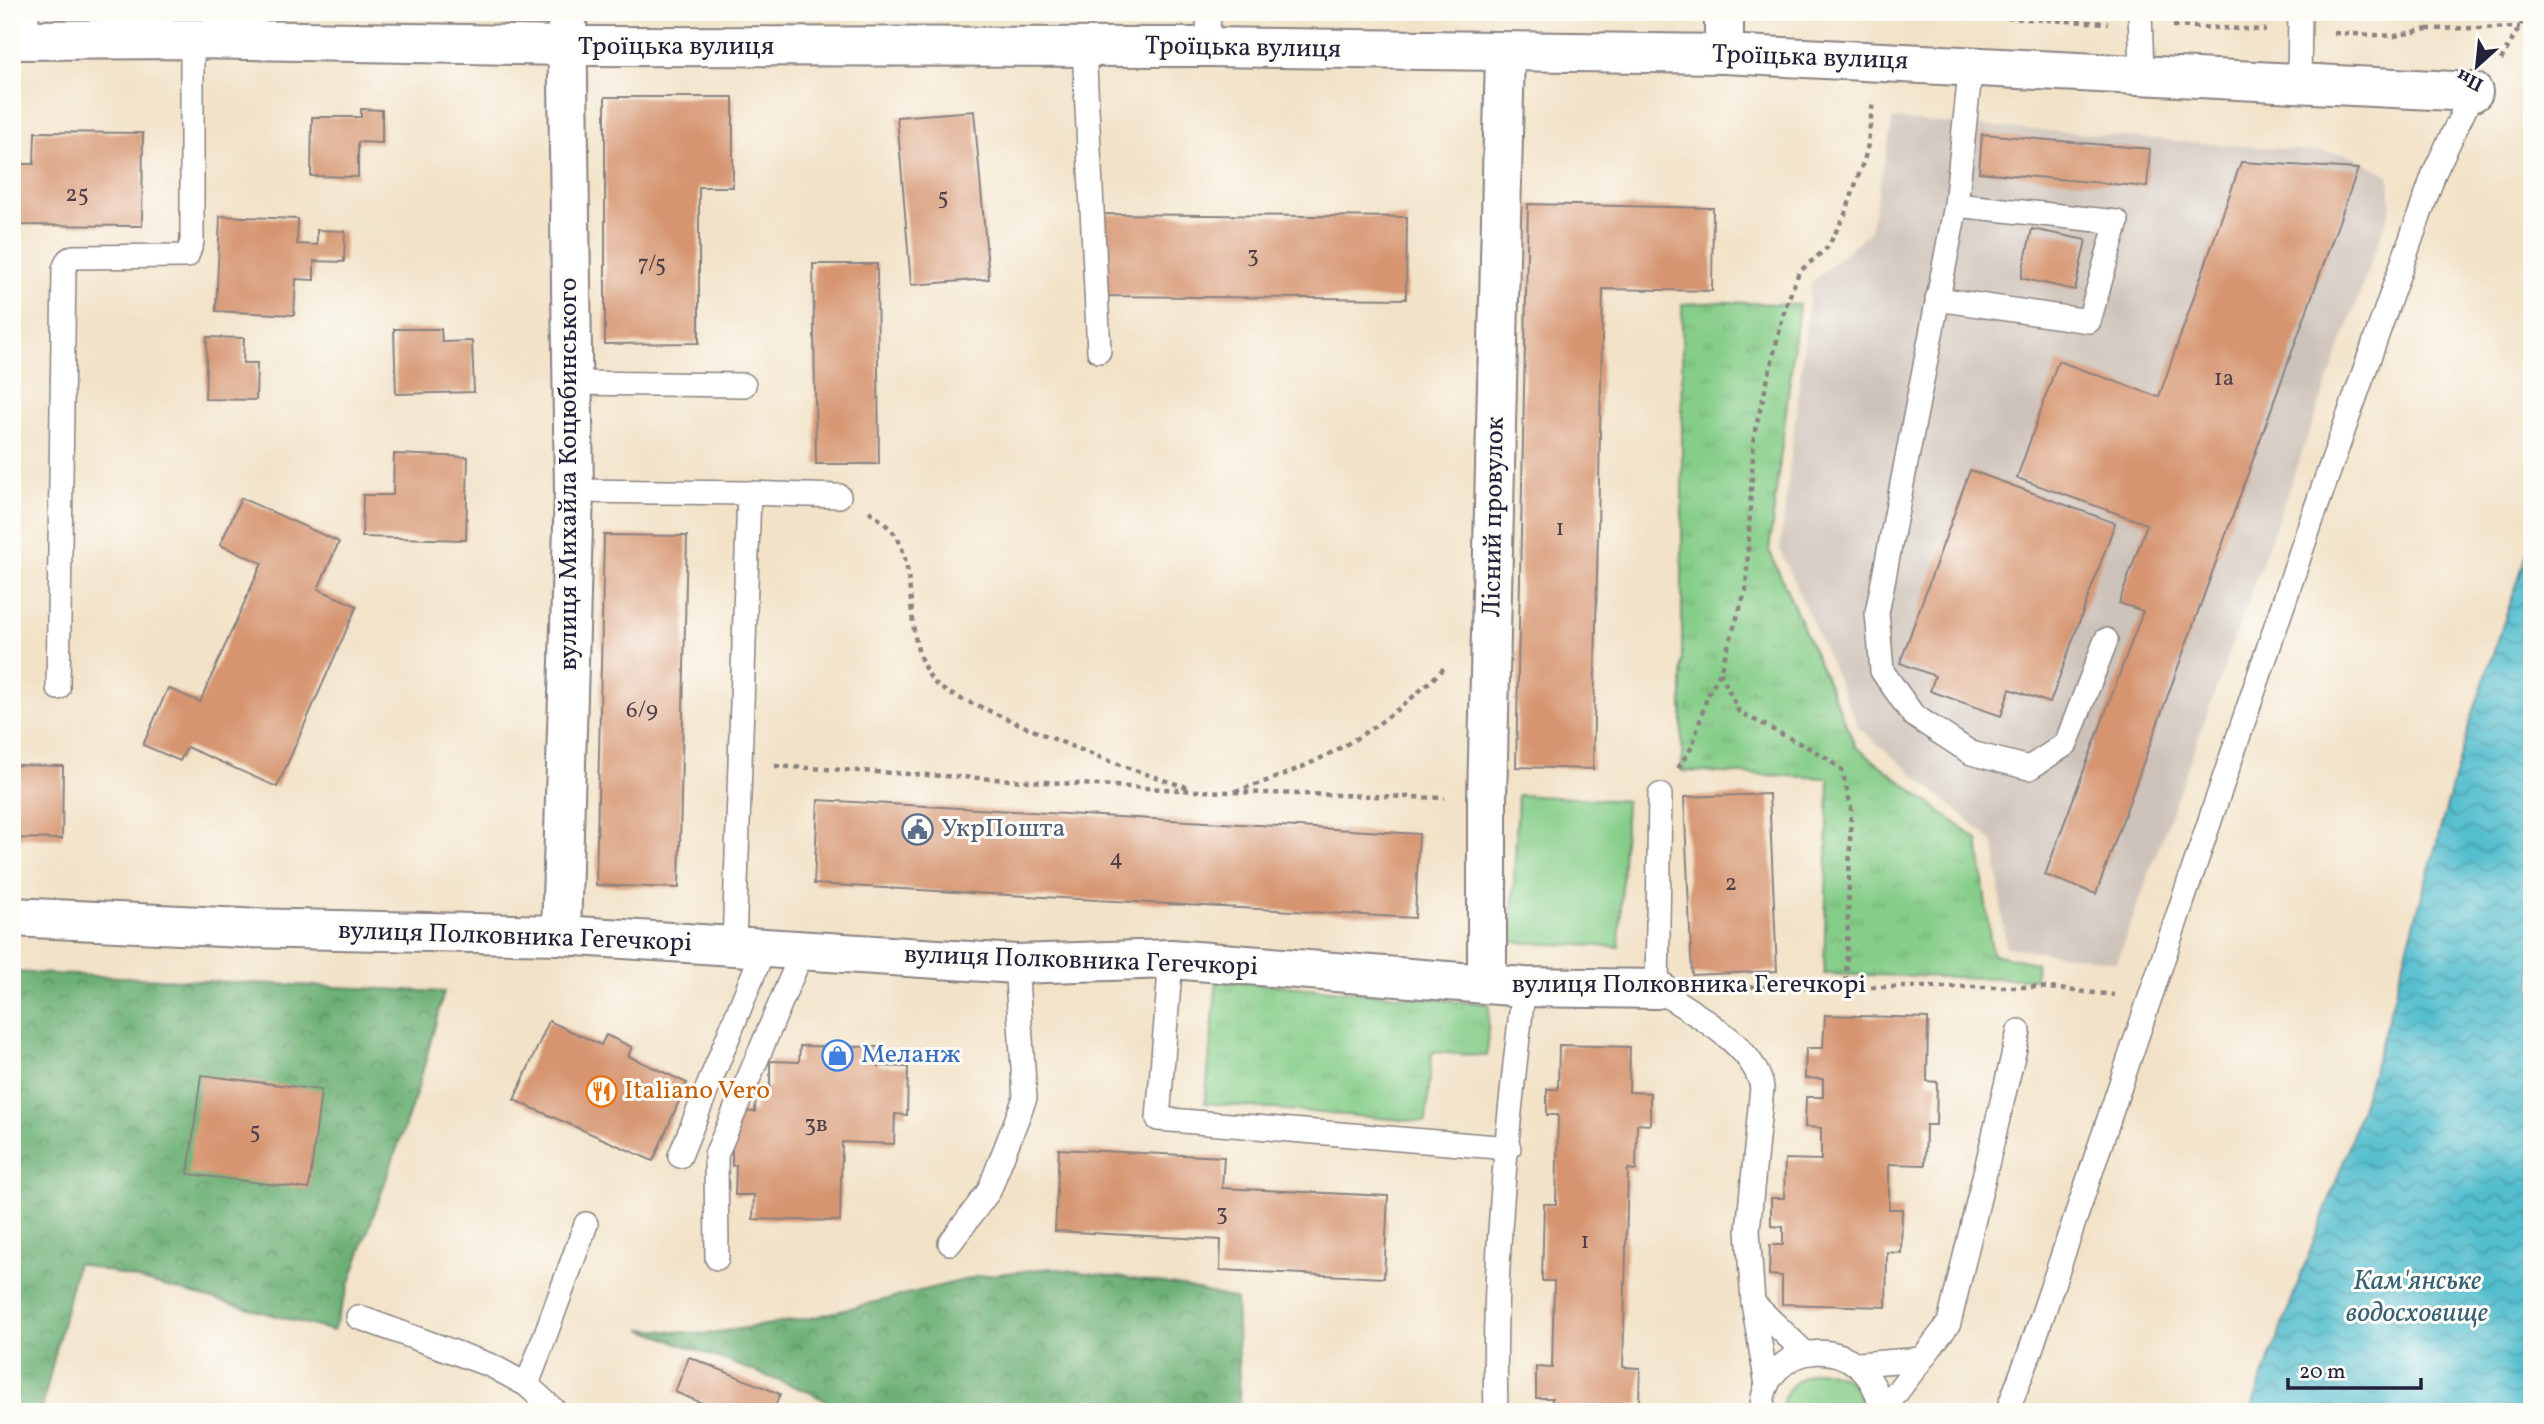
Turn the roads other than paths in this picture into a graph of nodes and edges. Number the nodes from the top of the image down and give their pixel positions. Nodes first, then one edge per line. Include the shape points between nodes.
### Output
1 (1724, 12) edge
2 (2140, 12) edge
3 (2300, 12) edge
4 (567, 29) edge
5 (1208, 30) edge
6 (22, 31) edge
7 (192, 39) junction
8 (1084, 47) junction
9 (1505, 52) junction
10 (1724, 54) junction
11 (1971, 64) junction
12 (2142, 74) junction
13 (2299, 83) junction
14 (2473, 92) joint
15 (1956, 205) junction
16 (1937, 299) junction
17 (1099, 351) dead end
18 (572, 383) junction
19 (744, 385) dead end
20 (574, 491) junction
21 (749, 493) junction
22 (839, 496) road end
23 (2106, 640) dead end
24 (58, 688) dead end
25 (1660, 795) road end
26 (12, 917) edge
27 (561, 935) junction
28 (749, 946) junction
29 (803, 950) junction
30 (1171, 959) junction
31 (1016, 964) junction
32 (1487, 982) junction
33 (1524, 987) junction
34 (1657, 989) junction
35 (2020, 1031) dead end
36 (1508, 1148) junction
37 (680, 1156) dead end
38 (586, 1224) dead end
39 (950, 1243) dead end
40 (717, 1258) dead end
41 (1753, 1303) junction
42 (358, 1317) dead end
43 (1805, 1353) junction
44 (1922, 1359) junction
45 (1858, 1364) junction
46 (527, 1385) junction
47 (1767, 1385) junction
48 (556, 1412) edge
49 (1496, 1412) edge
50 (1762, 1412) edge
51 (1882, 1412) edge
52 (2007, 1412) edge

1 - 10 street
2 - 12 lane
3 - 13 lane
4 - 7 street, Троїцька вулиця
4 - 8 street, Троїцька вулиця
4 - 18 street, вулиця Михайла Коцюбинського
5 - 8 street, Троїцька вулиця
5 - 9 street, Троїцька вулиця
6 - 7 street, Троїцька вулиця
7 - 24 lane via 192,242 187,256 73,257 64,269
8 - 17 lane
9 - 10 street, Троїцька вулиця
9 - 32 street, Лісний провулок via 1487,799
10 - 11 street, Троїцька вулиця
11 - 12 street, Троїцька вулиця
11 - 15 lane
12 - 13 street, Троїцька вулиця
13 - 14 street, Троїцька вулиця
14 - 52 lane via 2435,171 2311,522
15 - 16 lane
15 - 16 lane via 2117,222 2089,321
16 - 23 lane via 1877,613 1882,671 1913,715 1971,753 2029,768 2066,744
18 - 19 lane
18 - 20 street, вулиця Михайла Коцюбинського
20 - 21 lane
20 - 27 street, вулиця Михайла Коцюбинського
21 - 22 lane
21 - 28 lane via 743,764
25 - 34 lane
26 - 27 street, вулиця Полковника Гегечкорі
27 - 28 street, вулиця Полковника Гегечкорі
28 - 29 street, вулиця Полковника Гегечкорі
28 - 37 lane
29 - 31 street, вулиця Полковника Гегечкорі
29 - 40 lane via 716,1155
30 - 31 street, вулиця Полковника Гегечкорі
30 - 32 street, вулиця Полковника Гегечкорі
30 - 36 lane via 1158,1119
31 - 39 lane via 1025,1098 989,1191
32 - 33 street, вулиця Полковника Гегечкорі
33 - 34 street, вулиця Полковника Гегечкорі
33 - 36 lane
34 - 41 lane via 1742,1051 1759,1070 1762,1103 1748,1231
35 - 44 lane via 1949,1323
36 - 49 lane via 1494,1349
38 - 46 lane
41 - 43 lane
41 - 47 lane
42 - 46 lane via 492,1366
43 - 45 lane via 1824,1352
43 - 47 lane via 1777,1371
44 - 45 lane
44 - 51 lane
45 - 51 lane via 1875,1387
46 - 48 lane
47 - 50 lane

